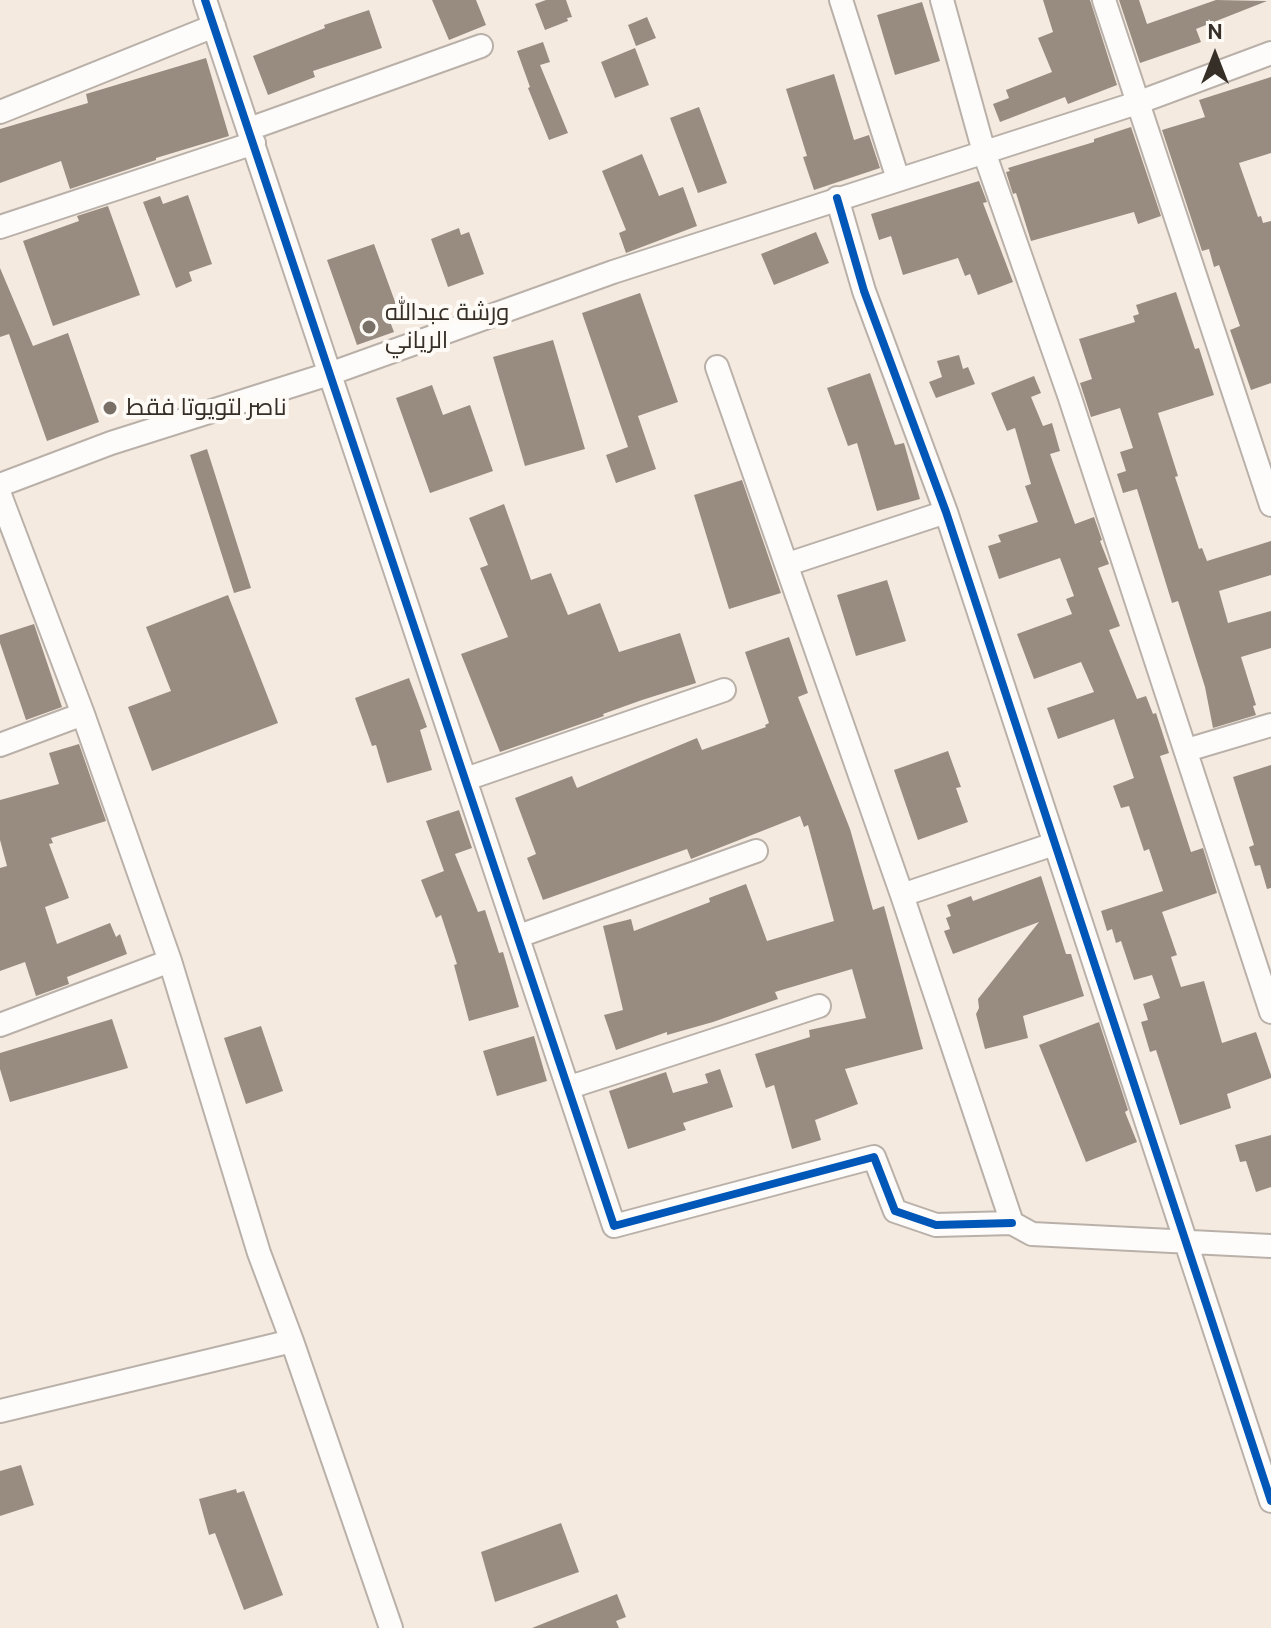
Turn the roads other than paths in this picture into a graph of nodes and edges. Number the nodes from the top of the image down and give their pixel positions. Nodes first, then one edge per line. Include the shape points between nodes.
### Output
1 (205, 0) edge
2 (841, 0) edge
3 (942, 0) edge
4 (1104, 0) edge
5 (214, 26) junction
6 (481, 46) dead end
7 (1271, 53) edge
8 (1137, 103) junction
9 (0, 112) edge
10 (251, 136) junction
11 (984, 152) junction
12 (898, 179) junction
13 (837, 198) junction
14 (0, 227) edge
15 (717, 367) dead end
16 (332, 373) junction
17 (0, 485) edge
18 (0, 495) edge
19 (1271, 505) edge
20 (946, 512) junction
21 (788, 564) junction
22 (724, 690) dead end
23 (83, 714) junction
24 (1271, 725) edge
25 (0, 745) edge
26 (1187, 750) junction
27 (466, 779) junction
28 (1054, 844) junction
29 (756, 851) dead end
30 (902, 895) junction
31 (519, 936) junction
32 (170, 961) junction
33 (819, 1006) dead end
34 (1271, 1012) edge
35 (0, 1025) edge
36 (570, 1087) junction
37 (1012, 1223) junction
38 (1185, 1240) junction
39 (1271, 1246) edge
40 (292, 1341) junction
41 (0, 1411) edge
42 (1271, 1501) edge
43 (391, 1628) edge

1 - 5 street
2 - 12 street
3 - 11 street
4 - 8 street
5 - 9 street
5 - 10 street
6 - 10 street
7 - 8 street
8 - 11 street
8 - 19 street
10 - 14 street
10 - 16 street
11 - 12 street
11 - 26 street
12 - 13 street
13 - 16 street
13 - 20 street via 864,291
15 - 21 street
16 - 17 street via 111,443
16 - 27 street
18 - 23 street
20 - 21 street
20 - 28 street
21 - 30 street
22 - 27 street
23 - 25 street
23 - 32 street
24 - 26 street
26 - 34 street
27 - 31 street
28 - 30 street
28 - 38 street
29 - 31 street
30 - 37 street
31 - 36 street
32 - 35 street
32 - 40 street via 259,1253
33 - 36 street
36 - 37 street via 614,1226 874,1157 895,1211 936,1225
37 - 38 street via 1032,1234
38 - 39 street
38 - 42 street
40 - 41 street
40 - 43 street

